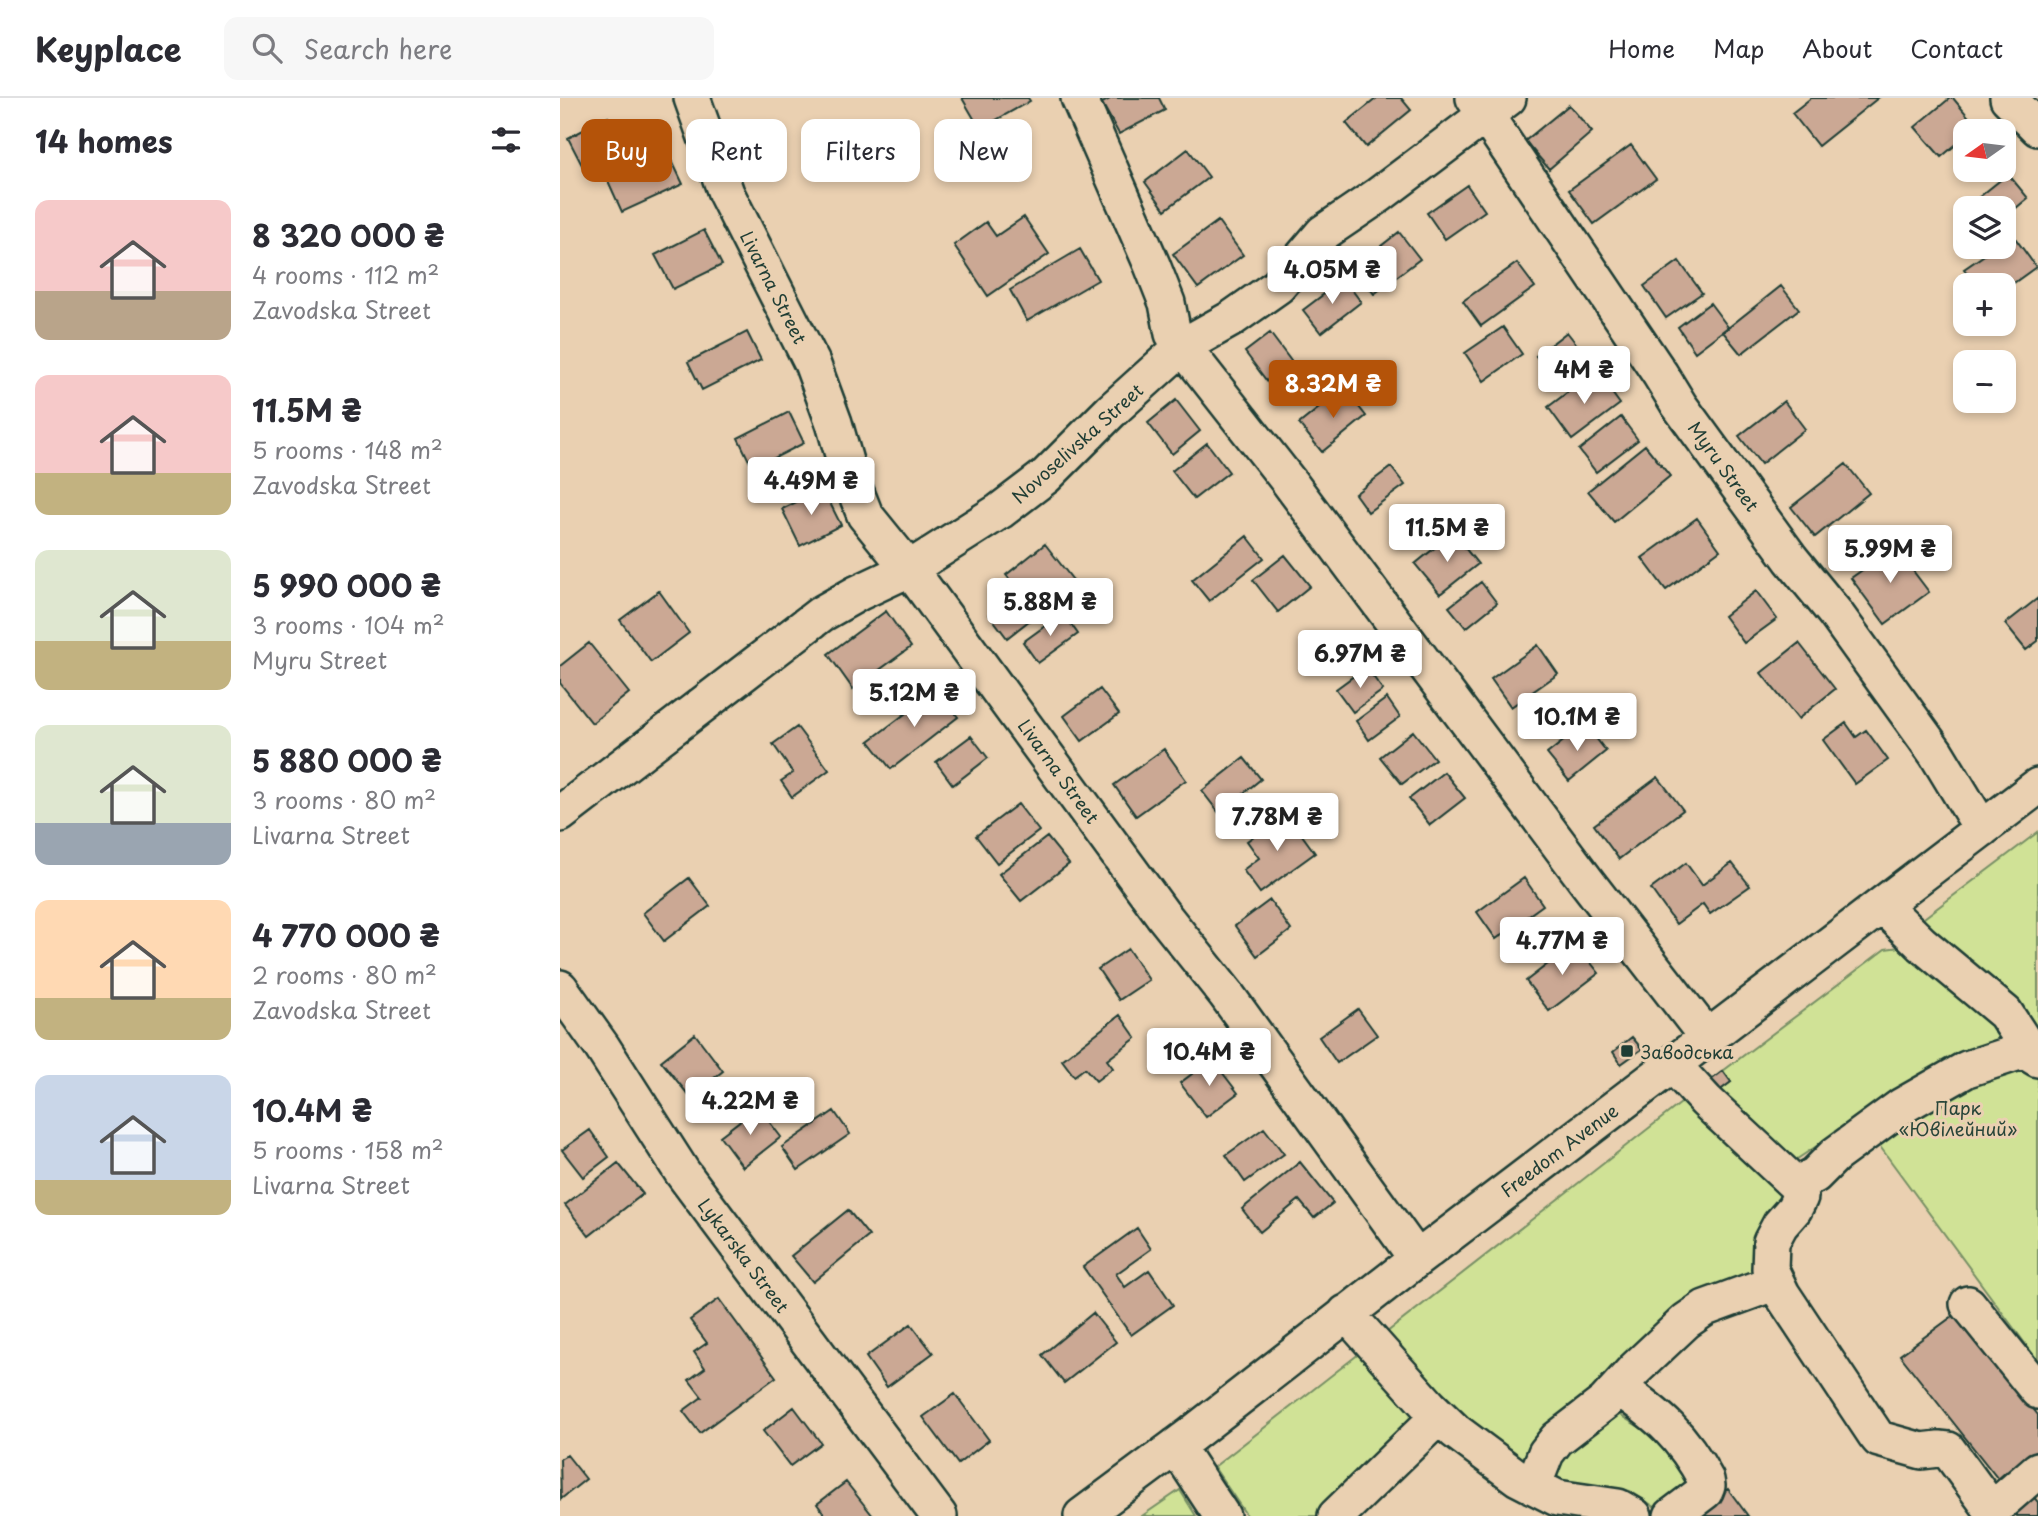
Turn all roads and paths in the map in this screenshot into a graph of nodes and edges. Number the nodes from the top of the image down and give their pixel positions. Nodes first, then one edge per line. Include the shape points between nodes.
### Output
1 (692, 98) edge
2 (1079, 98) edge
3 (2008, 98) edge
4 (1489, 104) edge
5 (2038, 128) edge
6 (1183, 346) junction
7 (909, 569) junction
8 (2038, 786) edge
9 (560, 814) edge
10 (1982, 829) junction
11 (1882, 905) junction
12 (560, 988) edge
13 (1707, 1037) junction
14 (2033, 1054) edge
15 (1671, 1064) junction
16 (1796, 1185) junction
17 (1417, 1259) junction
18 (1776, 1282) junction
19 (1968, 1304) dead end
20 (1346, 1313) junction
21 (1619, 1388) junction
22 (2038, 1391) edge
23 (1439, 1416) junction
24 (1176, 1446) junction
25 (2038, 1470) edge
26 (1533, 1486) junction
27 (1115, 1501) edge
28 (1992, 1513) edge
29 (939, 1516) edge
30 (1082, 1516) edge
31 (1222, 1516) edge
32 (1336, 1516) edge
33 (1634, 1516) edge
34 (1672, 1516) edge

1 - 7 street, Livarna Street via 726,193 812,363 865,515
2 - 6 street via 1152,265 1173,334
3 - 5 street
4 - 6 street, Novoselivska Street via 1379,195 1323,233 1278,286
4 - 10 street, Myru Street via 1679,405 1936,753
6 - 7 street, Novoselivska Street via 1046,476 1000,512
6 - 13 street
7 - 9 street, Novoselivska Street via 821,614
7 - 17 street, Livarna Street
8 - 10 street, Freedom Avenue
10 - 11 street, Freedom Avenue
11 - 13 street, Freedom Avenue
11 - 14 street via 2005,1013
12 - 29 street, Lykarska Street via 682,1172
13 - 15 street, Freedom Avenue
14 - 16 street via 1967,1069 1902,1106
15 - 16 street
15 - 17 street, Freedom Avenue
16 - 18 street via 1800,1197 1771,1242 1770,1269
17 - 20 street, Freedom Avenue
18 - 21 street via 1705,1308
18 - 28 street via 1879,1439 1922,1451 1948,1450
19 - 22 street
20 - 23 street
20 - 24 street, Freedom Avenue
21 - 26 street via 1557,1439
21 - 34 street via 1677,1434 1706,1479 1705,1491
23 - 26 street
23 - 32 street
24 - 27 street, Freedom Avenue
24 - 31 street
25 - 28 street
26 - 33 street via 1557,1498 1618,1507
27 - 30 street, Freedom Avenue

